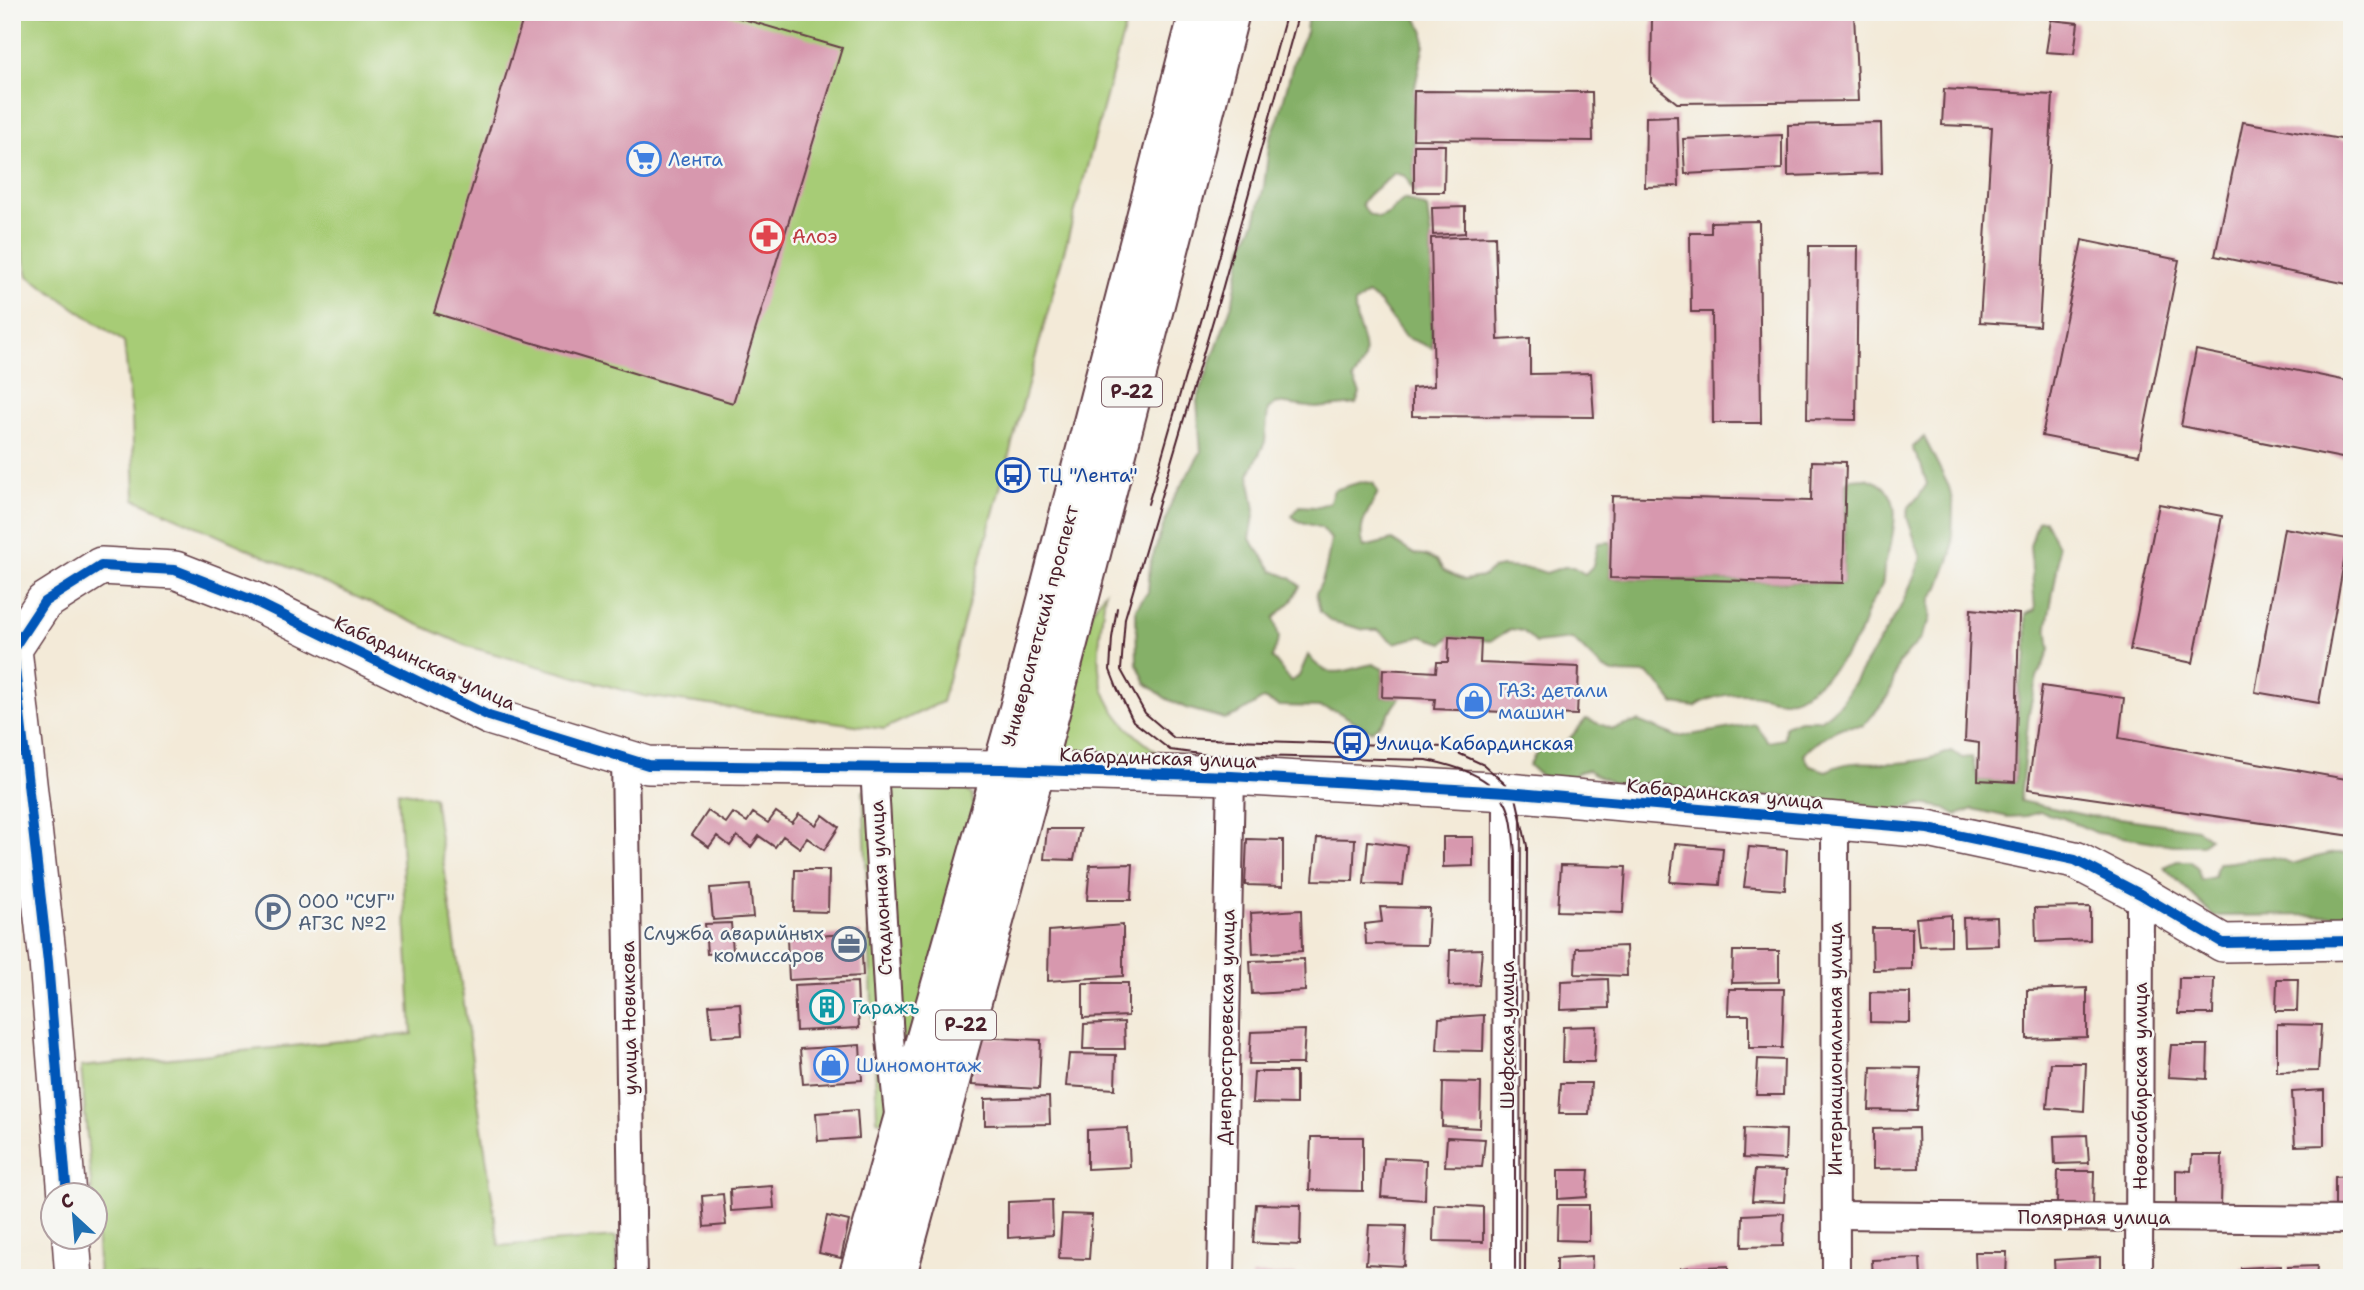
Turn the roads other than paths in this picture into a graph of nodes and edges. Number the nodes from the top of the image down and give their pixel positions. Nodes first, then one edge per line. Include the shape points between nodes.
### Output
1 (1199, 12) edge
2 (1230, 12) edge
3 (12, 642) edge
4 (13, 649) edge
5 (625, 758) junction
6 (874, 768) junction
7 (1018, 770) junction
8 (1231, 776) junction
9 (1507, 792) junction
10 (1835, 821) junction
11 (2140, 894) junction
12 (2352, 942) edge
13 (900, 1133) junction
14 (66, 1182) edge
15 (1836, 1215) junction
16 (2140, 1218) junction
17 (2352, 1220) edge
18 (72, 1252) edge
19 (74, 1278) edge
20 (633, 1278) edge
21 (858, 1278) edge
22 (896, 1278) edge
23 (1221, 1278) edge
24 (1506, 1278) edge
25 (1836, 1278) edge
26 (2139, 1278) edge

1 - 7 highway, Университетский проспект / Р-22
2 - 7 highway, Университетский проспект / Р-22
3 - 4 street
4 - 5 street, Кабардинская улица via 44,603 101,566 175,570 252,600 489,716
4 - 14 street via 48,962
5 - 6 street, Кабардинская улица via 648,765
5 - 20 street, улица Новикова
6 - 7 street, Кабардинская улица
6 - 13 street, Стадионная улица
7 - 8 street, Кабардинская улица
7 - 13 highway, Университетский проспект / Р-22
7 - 22 highway, Университетский проспект / Р-22
8 - 9 street, Кабардинская улица
8 - 23 street, Днепростроевская улица
9 - 10 street, Кабардинская улица
9 - 24 street, Шефская улица
10 - 11 street, Кабардинская улица via 1928,828 2075,860
10 - 15 street, Интернациональная улица
11 - 12 street, Кабардинская улица via 2223,943
11 - 16 street, Новосибирская улица
13 - 21 highway, Университетский проспект / Р-22
15 - 16 street, Полярная улица
15 - 25 street, Интернациональная улица
16 - 17 street, Полярная улица
16 - 26 street, Новосибирская улица
18 - 19 street

